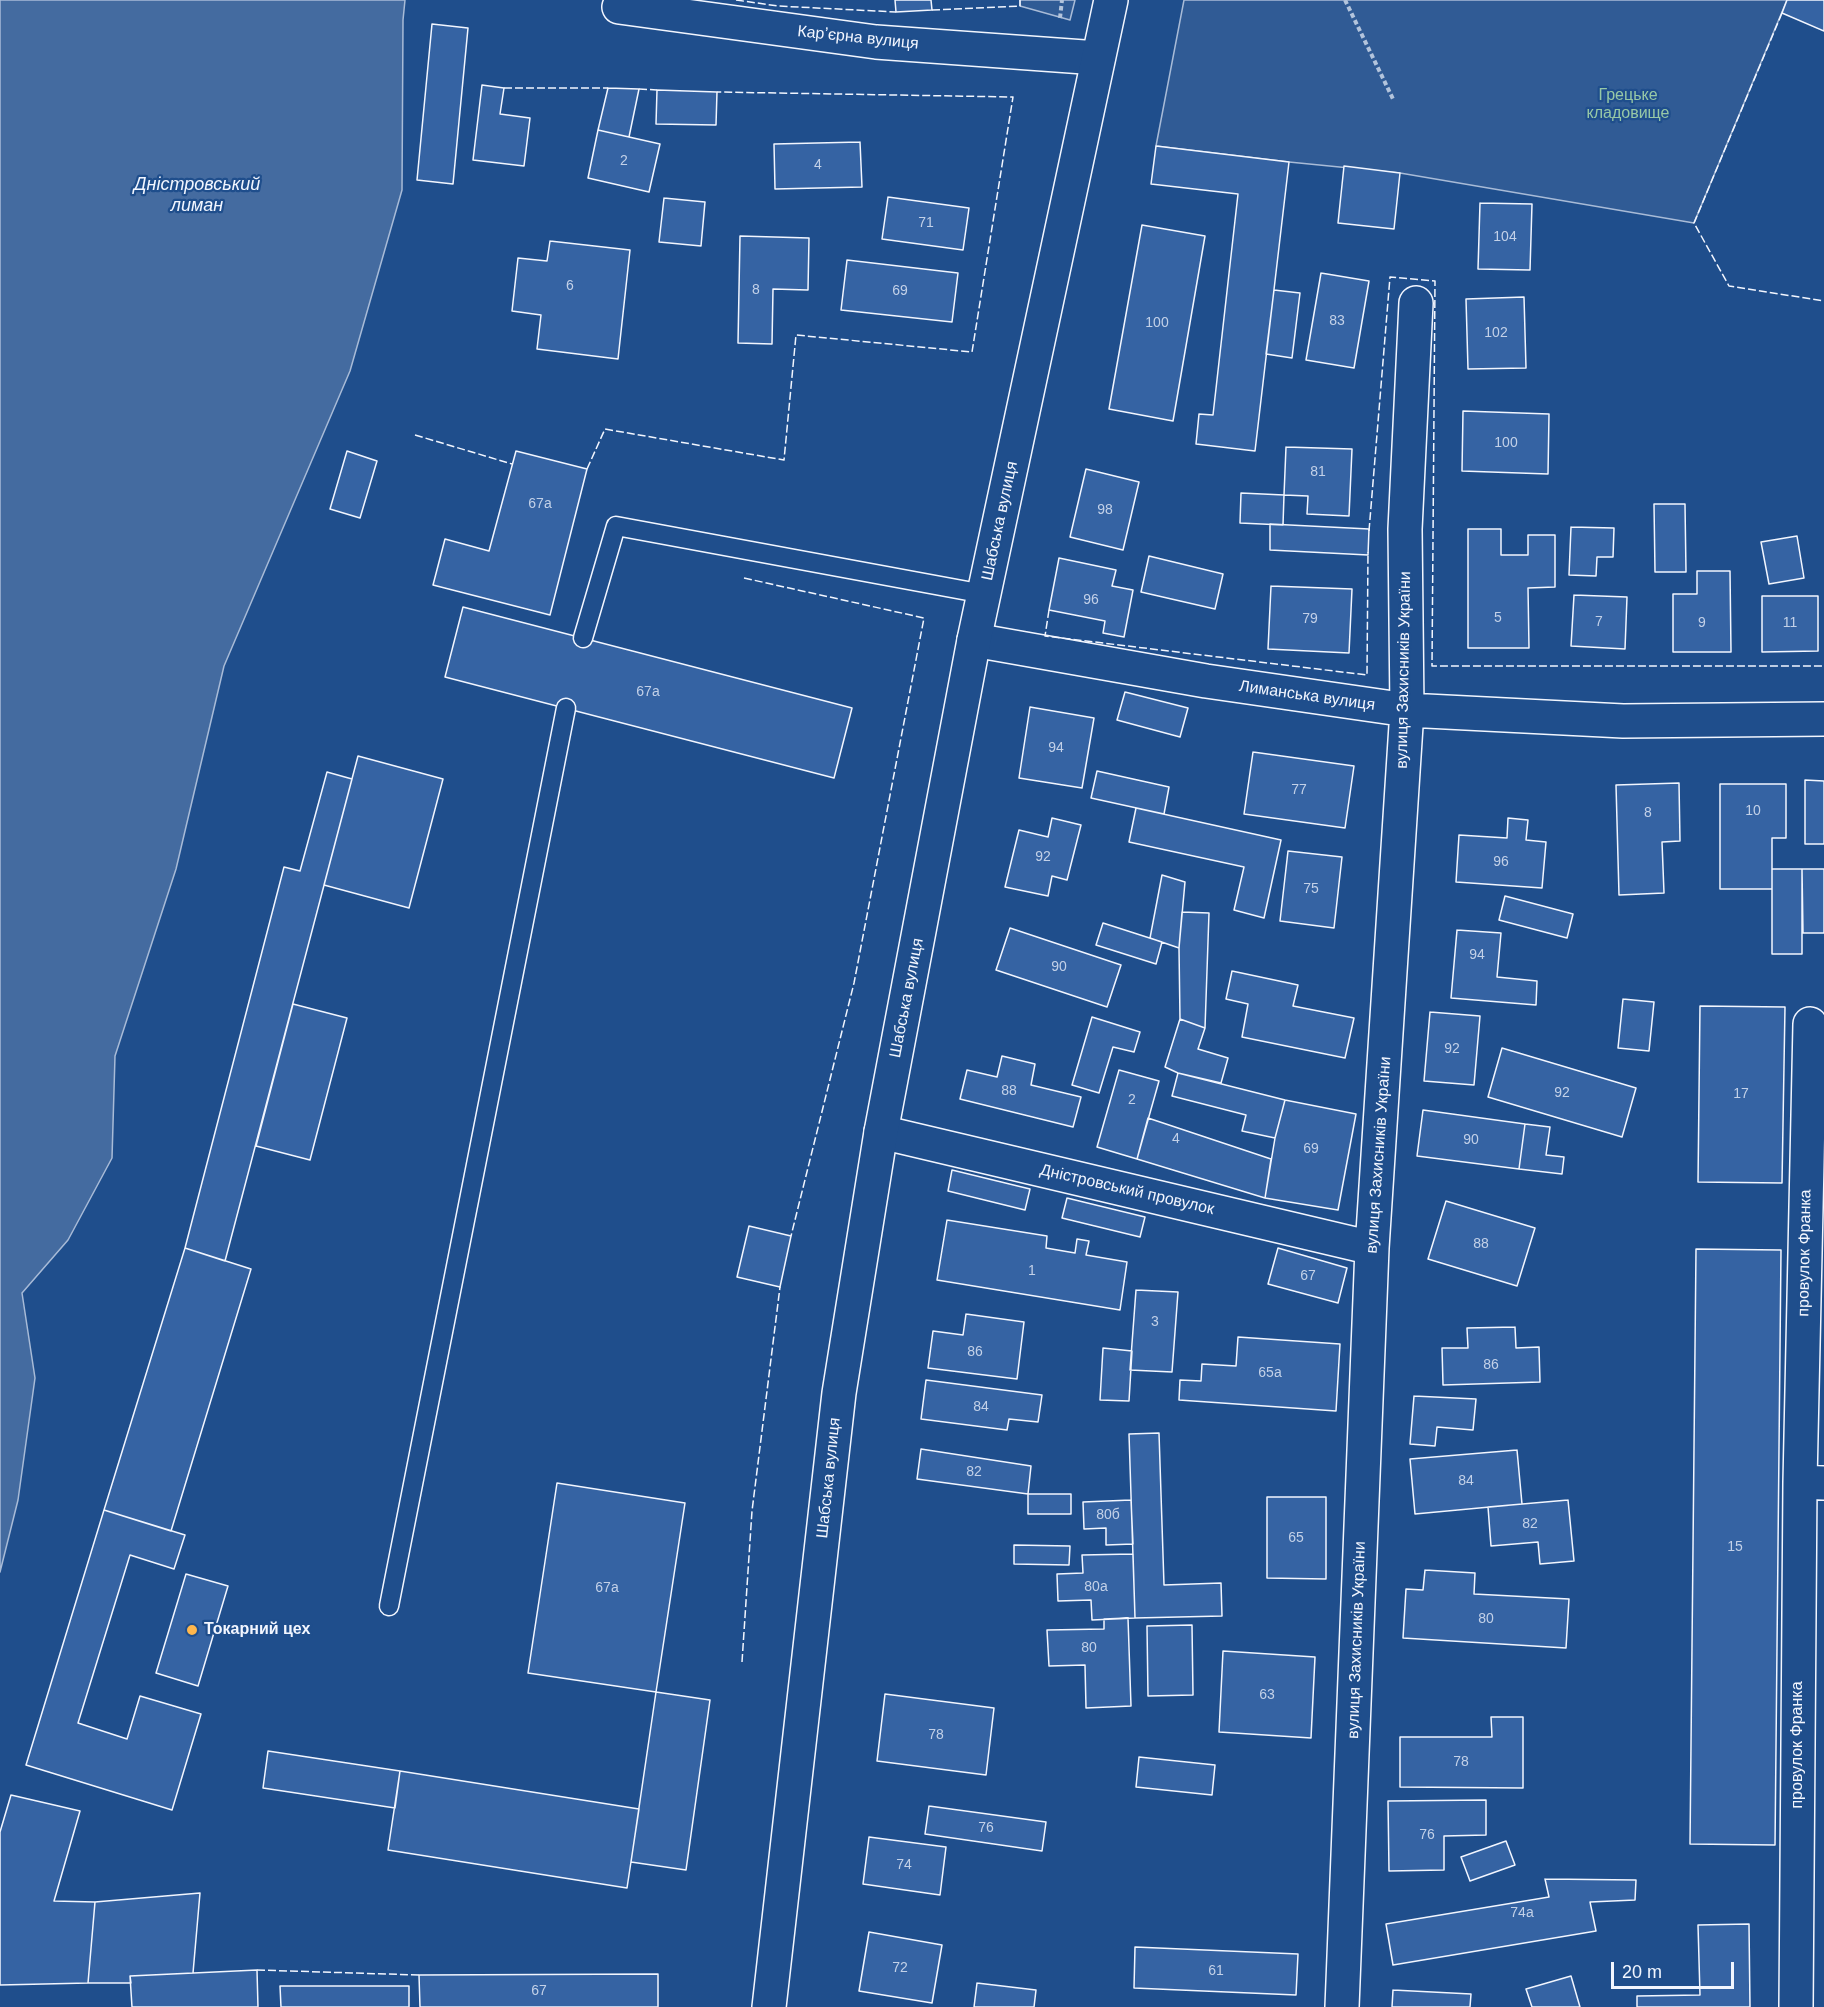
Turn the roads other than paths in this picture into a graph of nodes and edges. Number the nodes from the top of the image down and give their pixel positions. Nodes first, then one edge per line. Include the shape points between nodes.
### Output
1 (1112, 0) edge
2 (619, 8) dead end
3 (1098, 58) junction
4 (1416, 303) dead end
5 (984, 594) junction
6 (583, 638) dead end
7 (974, 640) junction
8 (566, 708) dead end
9 (1407, 710) junction
10 (1824, 719) edge
11 (1810, 1024) dead end
12 (881, 1132) junction
13 (1372, 1248) junction
14 (1814, 1295) edge
15 (1812, 1483) edge
16 (389, 1606) dead end
17 (769, 2007) edge
18 (1342, 2007) edge
19 (1796, 2007) edge

1 - 3 street, Шабська вулиця
2 - 3 street, Карʼєрна вулиця via 876,42
3 - 5 street, Шабська вулиця
4 - 9 street, вулиця Захисників України via 1405,529
5 - 6 lane via 616,526
5 - 7 street, Шабська вулиця
7 - 9 street, Лиманська вулиця via 1206,681
7 - 12 street, Шабська вулиця
8 - 16 lane
9 - 10 street, Лиманська вулиця via 1623,721
9 - 13 street, вулиця Захисників України
11 - 14 street, провулок Франка
12 - 13 street, Дністровський провулок
12 - 17 street, Шабська вулиця via 839,1393
13 - 18 street, вулиця Захисників України
14 - 15 street, провулок Франка
15 - 19 street, провулок Франка

